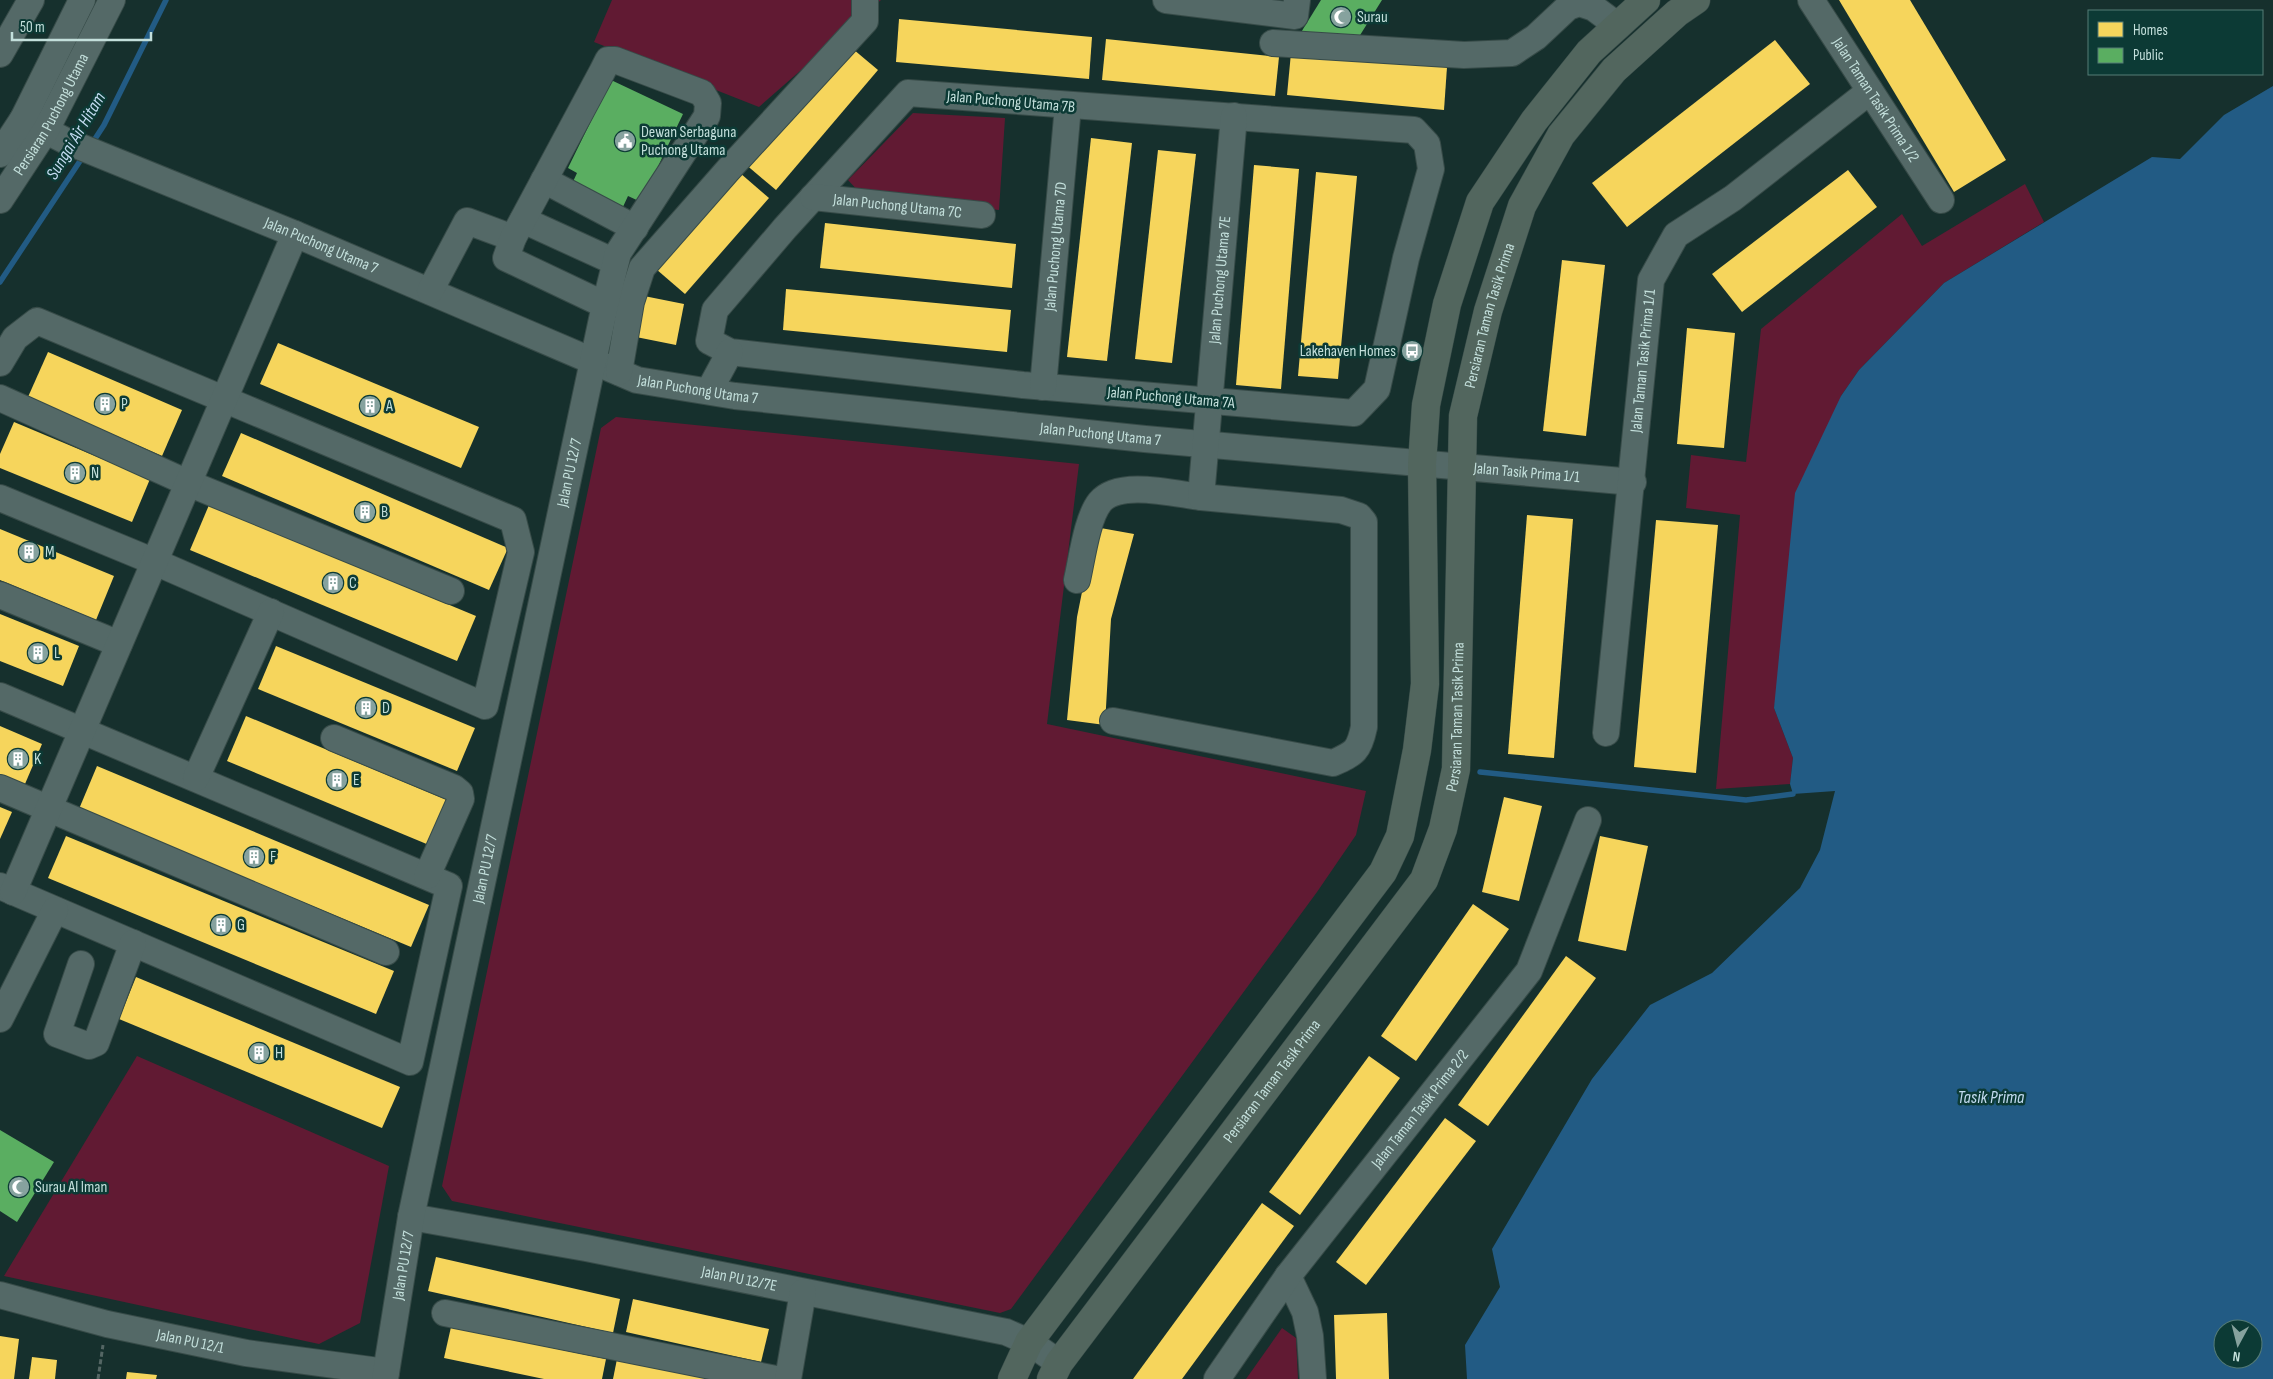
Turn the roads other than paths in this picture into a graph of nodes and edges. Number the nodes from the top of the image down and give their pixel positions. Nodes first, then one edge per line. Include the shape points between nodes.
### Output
1 (82, 0) edge
2 (112, 0) edge
3 (865, 0) edge
4 (1166, 0) edge
5 (1297, 0) edge
6 (1646, 0) edge
7 (1696, 0) edge
8 (1811, 0) edge
9 (25, 3) edge
10 (1618, 26) junction
11 (1273, 44) dead end
12 (0, 54) edge
13 (1870, 91) junction
14 (1068, 106) junction
15 (1234, 116) junction
16 (23, 120) junction
17 (56, 135) junction
18 (0, 154) edge
19 (1431, 169) joint
20 (544, 180) junction
21 (813, 197) junction
22 (0, 200) edge
23 (1941, 200) dead end
24 (982, 215) dead end
25 (635, 228) junction
26 (518, 229) junction
27 (295, 234) junction
28 (615, 262) junction
29 (430, 291) junction
30 (604, 305) junction
31 (730, 352) junction
32 (592, 361) junction
33 (0, 363) edge
34 (619, 372) junction
35 (1043, 387) junction
36 (709, 391) junction
37 (0, 398) edge
38 (224, 398) junction
39 (1209, 401) junction
40 (1205, 445) junction
41 (1422, 464) junction
42 (1461, 467) junction
43 (188, 482) junction
44 (1633, 482) junction
45 (1201, 497) junction
46 (0, 498) edge
47 (155, 562) junction
48 (1077, 580) dead end
49 (451, 591) dead end
50 (0, 595) edge
51 (271, 612) junction
52 (119, 644) junction
53 (0, 696) edge
54 (1114, 721) dead end
55 (83, 730) junction
56 (1606, 733) dead end
57 (334, 738) dead end
58 (196, 778) junction
59 (0, 788) edge
60 (49, 808) junction
61 (1588, 820) dead end
62 (427, 876) junction
63 (7, 889) edge
64 (55, 910) junction
65 (133, 943) junction
66 (386, 952) dead end
67 (81, 964) dead end
68 (0, 1019) edge
69 (410, 1217) junction
70 (1288, 1276) junction
71 (803, 1292) junction
72 (0, 1295) edge
73 (445, 1313) dead end
74 (1029, 1342) junction
75 (1055, 1371) edge
76 (385, 1376) edge
77 (776, 1379) edge
78 (788, 1379) edge
79 (1012, 1379) edge
80 (1218, 1379) edge
81 (1313, 1379) edge

1 - 16 street, Persiaran Puchong Utama
2 - 17 street, Persiaran Puchong Utama
3 - 34 street via 864,21 642,268 631,302
4 - 5 street via 1295,16
6 - 10 main road, Persiaran Taman Tasik Prima
7 - 42 main road, Persiaran Taman Tasik Prima via 1614,70 1561,135 1522,206 1483,330 1463,416
8 - 13 street, Jalan Taman Tasik Prima 1/2
9 - 12 street
10 - 11 street via 1594,8 1579,3 1568,7 1536,37 1512,53 1464,54
10 - 41 main road, Persiaran Taman Tasik Prima via 1589,52 1534,121 1480,202 1447,304 1426,405
13 - 23 street, Jalan Taman Tasik Prima 1/2
13 - 44 street, Jalan Taman Tasik Prima 1/1 via 1733,198 1676,235 1652,280
14 - 15 street, Jalan Puchong Utama 7B
14 - 21 street, Jalan Puchong Utama 7B via 908,93
14 - 35 street, Jalan Puchong Utama 7D
15 - 19 street, Jalan Puchong Utama 7B via 1414,130 1427,144
15 - 39 street, Jalan Puchong Utama 7E
16 - 17 street, Jalan Puchong Utama 7
16 - 18 street, Persiaran Puchong Utama
17 - 22 street, Persiaran Puchong Utama
17 - 27 street, Jalan Puchong Utama 7
19 - 39 street, Jalan Puchong Utama 7A via 1406,258 1377,389 1354,413
20 - 25 street
20 - 25 street, Jalan PU 12/7 via 608,60 702,93 708,103 707,116
20 - 26 street
21 - 24 street, Jalan Puchong Utama 7C
21 - 31 street, Jalan Puchong Utama 7B via 715,310 709,341
25 - 28 street, Jalan PU 12/7
26 - 28 street
26 - 29 street via 467,221
26 - 30 street via 506,258
27 - 29 street, Jalan Puchong Utama 7
27 - 38 street
28 - 30 street, Jalan PU 12/7
29 - 32 street, Jalan Puchong Utama 7
30 - 32 street, Jalan PU 12/7
31 - 35 street, Jalan Puchong Utama 7A
31 - 36 street
32 - 34 street, Jalan Puchong Utama 7
32 - 69 street, Jalan PU 12/7
33 - 38 street via 15,338 37,321
34 - 36 street, Jalan Puchong Utama 7 via 637,380
35 - 39 street, Jalan Puchong Utama 7A
36 - 40 street, Jalan Puchong Utama 7
37 - 43 street
38 - 43 street
38 - 51 street via 513,520 521,552 486,706
39 - 40 street, Jalan Puchong Utama 7E
40 - 41 street, Jalan Puchong Utama 7
40 - 45 street, Jalan Puchong Utama 7E
41 - 42 street, Jalan Tasik Prima 1/1
41 - 74 main road, Persiaran Taman Tasik Prima via 1425,684 1417,750 1396,845 1383,872
42 - 44 street, Jalan Tasik Prima 1/1
42 - 75 main road, Persiaran Taman Tasik Prima via 1456,769 1443,829 1424,880
43 - 47 street
43 - 49 street
44 - 56 street, Jalan Taman Tasik Prima 1/1
45 - 48 street via 1120,490 1101,501 1092,518
45 - 54 street via 1340,510 1360,516 1364,522 1364,727 1361,742 1356,751 1333,763
46 - 47 street
47 - 51 street
47 - 52 street
50 - 52 street
51 - 58 street
52 - 55 street
53 - 55 street
55 - 58 street
55 - 60 street
57 - 62 street via 460,793 461,798
58 - 62 street
59 - 60 street
60 - 63 street
60 - 66 street
61 - 70 street, Jalan Taman Tasik Prima 2/2 via 1529,971
62 - 65 street via 449,886 410,1062
63 - 64 street
64 - 65 street
64 - 68 street
65 - 67 street via 96,1043 88,1046 57,1034
69 - 71 street, Jalan PU 12/7E via 586,1248
69 - 76 street, Jalan PU 12/7
70 - 80 street, Jalan Taman Tasik Prima 2/2
70 - 81 street via 1305,1312
71 - 74 street, Jalan PU 12/7E via 1006,1332
71 - 78 street
72 - 76 street, Jalan PU 12/1 via 107,1324 246,1353
73 - 77 street
74 - 75 street, Jalan PU 12/7E
74 - 79 main road, Persiaran Taman Tasik Prima

